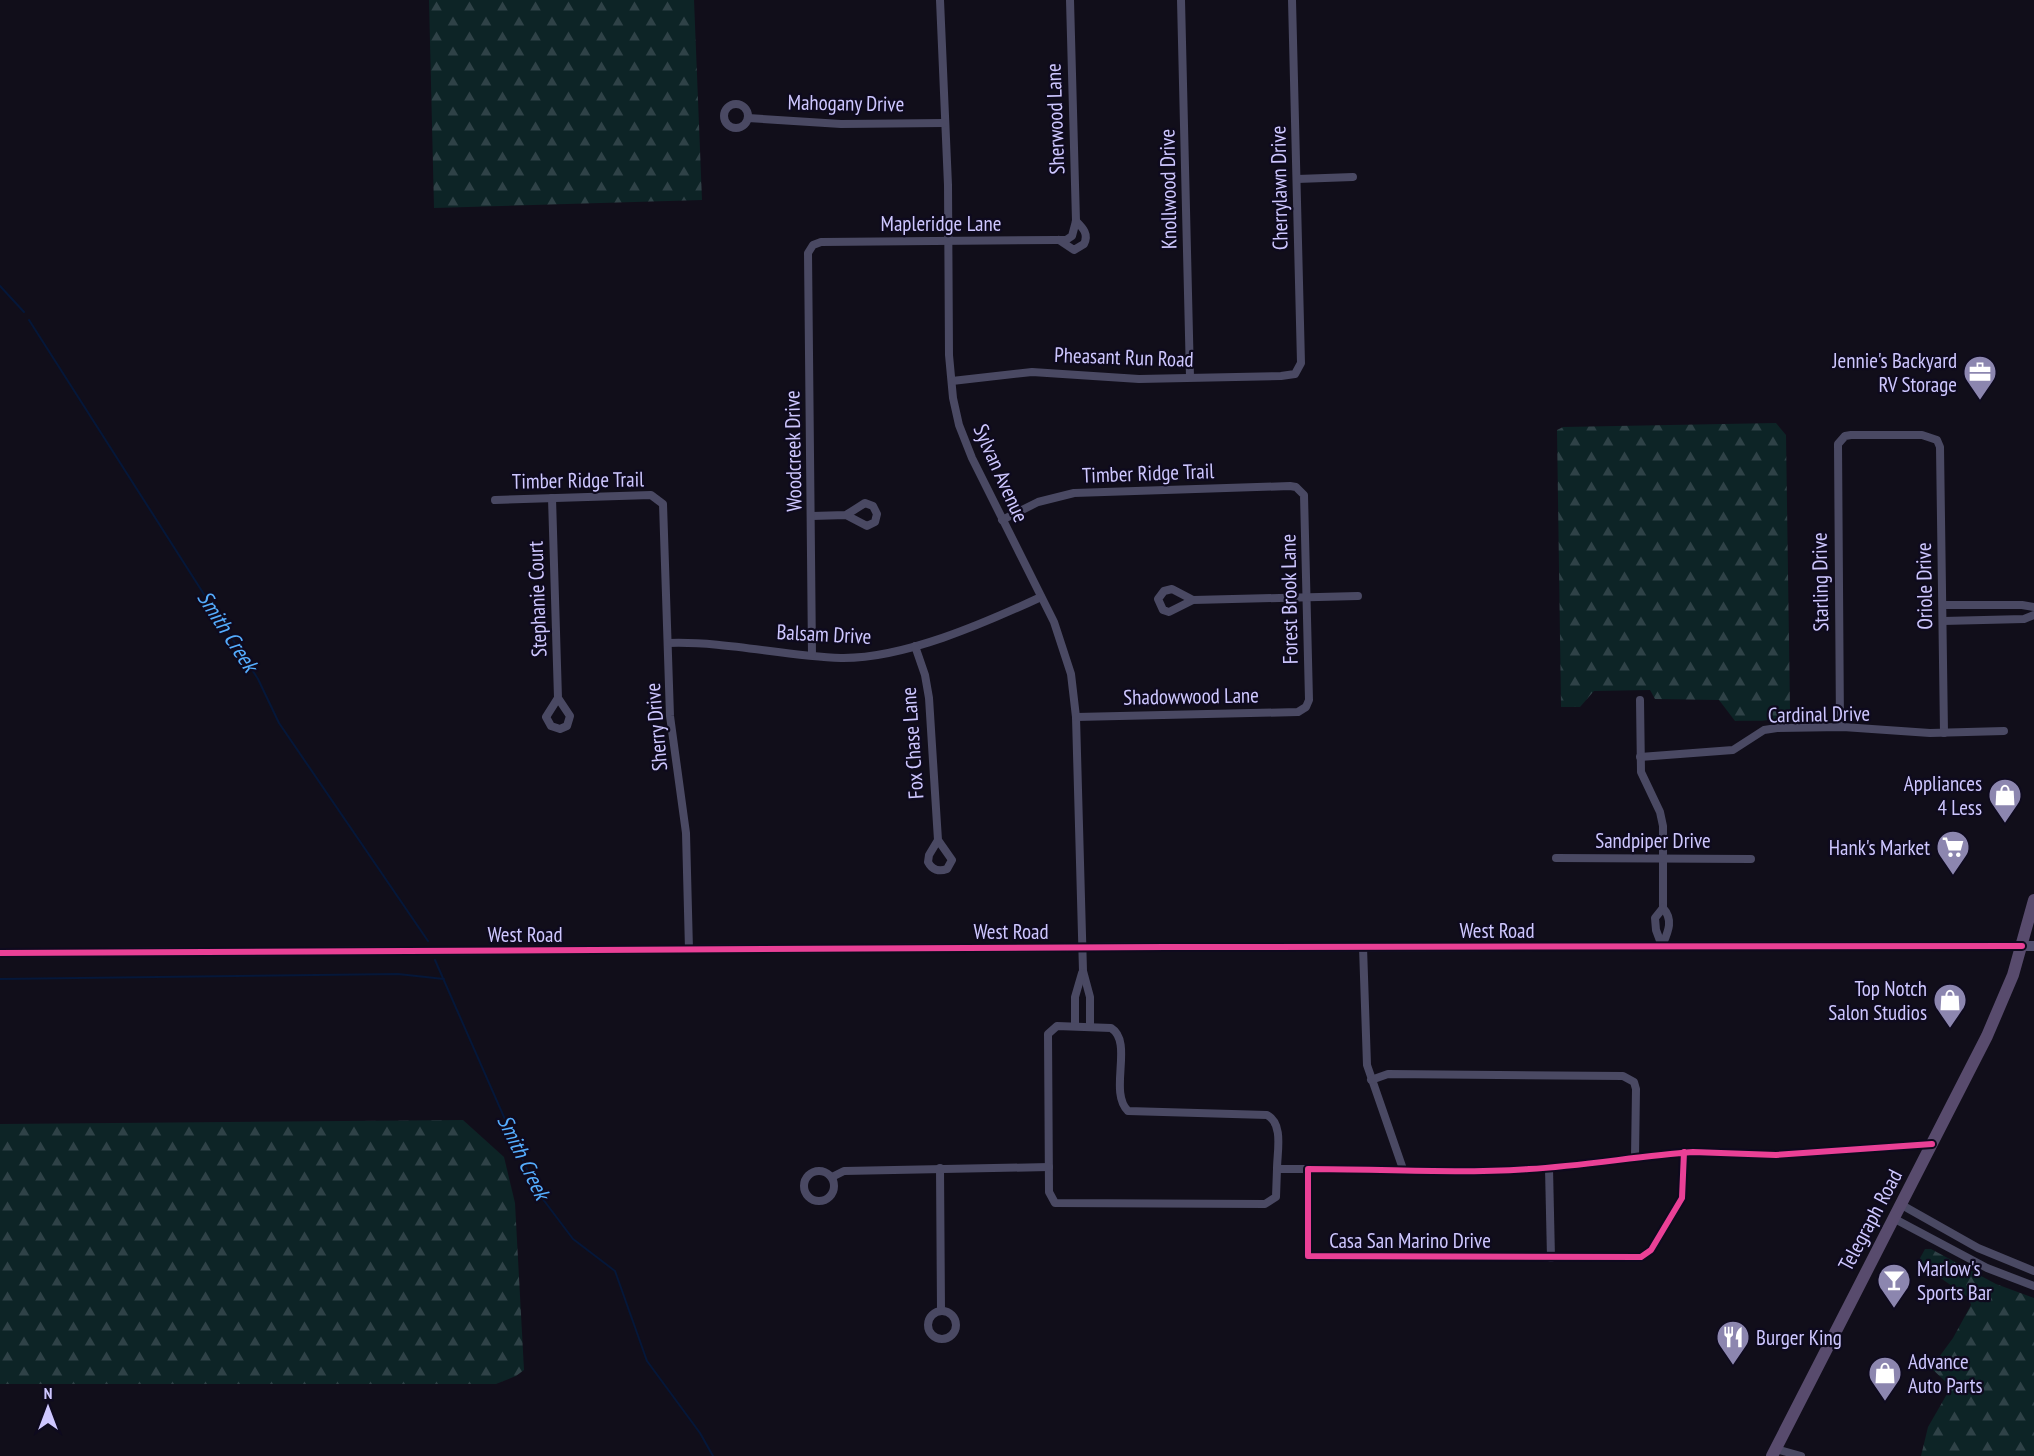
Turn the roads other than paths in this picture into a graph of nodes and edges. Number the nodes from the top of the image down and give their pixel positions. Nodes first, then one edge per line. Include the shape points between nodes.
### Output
1 (939, 0) edge
2 (1070, 0) edge
3 (1181, 0) edge
4 (1292, 0) edge
5 (748, 118) dead end
6 (944, 123) junction
7 (1353, 177) dead end
8 (1297, 179) junction
9 (1076, 221) junction
10 (1072, 236) joint
11 (1059, 240) junction
12 (948, 242) junction
13 (810, 248) joint
14 (1295, 374) joint
15 (1190, 377) junction
16 (951, 381) junction
17 (1842, 439) joint
18 (1301, 490) joint
19 (552, 498) junction
20 (495, 500) dead end
21 (660, 500) joint
22 (846, 515) dead end
23 (812, 516) junction
24 (1002, 520) junction
25 (1358, 596) dead end
26 (1041, 597) junction
27 (1306, 598) junction
28 (1193, 600) dead end
29 (1943, 604) junction
30 (2034, 607) edge
31 (2034, 615) edge
32 (1943, 621) junction
33 (668, 643) junction
34 (915, 646) junction
35 (812, 655) junction
36 (558, 698) dead end
37 (1640, 700) dead end
38 (1306, 707) joint
39 (1076, 717) junction
40 (1839, 727) junction
41 (2004, 731) dead end
42 (1944, 733) junction
43 (1640, 757) junction
44 (938, 840) dead end
45 (1556, 858) dead end
46 (1663, 858) junction
47 (1751, 859) dead end
48 (2034, 900) edge
49 (1663, 908) junction
50 (1363, 946) junction
51 (1662, 946) junction
52 (2028, 946) edge
53 (1082, 948) junction
54 (689, 950) junction
55 (0, 953) edge
56 (1083, 971) junction
57 (1075, 1026) junction
58 (1090, 1026) junction
59 (1371, 1080) junction
60 (1932, 1144) junction
61 (1684, 1152) junction
62 (1635, 1157) junction
63 (1048, 1167) junction
64 (940, 1168) junction
65 (1549, 1168) junction
66 (1277, 1169) junction
67 (1308, 1169) junction
68 (1403, 1169) junction
69 (832, 1177) junction
70 (1900, 1204) junction
71 (1893, 1218) junction
72 (1978, 1248) junction
73 (1551, 1258) junction
74 (1972, 1260) junction
75 (2034, 1271) edge
76 (2034, 1286) edge
77 (941, 1310) dead end
78 (1774, 1452) edge
79 (1801, 1456) edge

1 - 6 street, Sylvan Avenue
2 - 9 street, Sherwood Lane
3 - 15 street, Knollwood Drive
4 - 8 street, Cherrylawn Drive
5 - 6 street, Mahogany Drive via 841,124
6 - 12 street, Sylvan Avenue
7 - 8 street
8 - 14 street, Cherrylawn Drive via 1301,363
9 - 10 street, Sherwood Lane
9 - 11 street via 1085,231 1084,244 1074,250
10 - 11 street, Mapleridge Lane
11 - 12 street, Mapleridge Lane
12 - 13 street, Mapleridge Lane via 821,242
12 - 16 street, Sylvan Avenue
13 - 23 street, Woodcreek Drive via 807,256
14 - 15 street, Pheasant Run Road
15 - 16 street, Pheasant Run Road via 1032,372
16 - 24 street, Sylvan Avenue via 963,439
17 - 29 street, Oriole Drive via 1851,435 1922,435 1937,440
17 - 40 street, Starling Drive via 1837,448
18 - 24 street, Timber Ridge Trail via 1290,486 1074,493 1038,502
18 - 27 street, Forest Brook Lane via 1305,500
19 - 20 street, Timber Ridge Trail
19 - 21 street, Timber Ridge Trail via 651,495
19 - 36 street, Stephanie Court
21 - 33 street, Sherry Drive via 664,510
22 - 23 street
23 - 35 street, Woodcreek Drive
24 - 26 street, Sylvan Avenue
25 - 27 street
26 - 34 street, Balsam Drive
26 - 39 street, Sylvan Avenue via 1067,657
27 - 28 street
27 - 38 street, Forest Brook Lane
29 - 30 street
29 - 32 street, Oriole Drive
31 - 32 street via 2024,619
32 - 42 street, Oriole Drive
33 - 35 street, Balsam Drive via 714,643
33 - 54 street, Sherry Drive via 671,724 687,833
34 - 35 street, Balsam Drive via 874,656
34 - 44 street, Fox Chase Lane via 929,698
37 - 43 street
38 - 39 street, Shadowwood Lane via 1298,712
39 - 53 street, Sylvan Avenue
40 - 42 street, Cardinal Drive
40 - 43 street, Cardinal Drive via 1764,730 1732,750
41 - 42 street, Cardinal Drive
43 - 46 street via 1641,772 1662,819
45 - 46 street, Sandpiper Drive
46 - 47 street, Sandpiper Drive
46 - 49 street
48 - 52 main road, Telegraph Road
49 - 51 street via 1670,924
49 - 51 street via 1655,918
50 - 51 street, West Road
50 - 53 street, West Road
50 - 59 street via 1366,1054
51 - 52 street, West Road
52 - 60 main road, Telegraph Road
53 - 54 street, West Road
53 - 56 street, Sylvan Avenue
54 - 55 street, West Road
56 - 57 street via 1075,997
56 - 58 street via 1090,997
57 - 58 street
57 - 63 street via 1056,1026 1046,1038
58 - 66 street via 1111,1028 1119,1035 1121,1098 1126,1110 1267,1115 1278,1128
59 - 62 street via 1388,1074 1623,1076 1634,1082 1636,1089
59 - 68 street
60 - 61 street via 1776,1155
60 - 70 main road, Telegraph Road
61 - 62 street
61 - 73 street, Casa San Marino Drive via 1682,1198 1647,1254 1634,1258
62 - 65 street
63 - 64 street
63 - 66 street via 1050,1197 1063,1205 1265,1204 1276,1197
64 - 69 street via 844,1171
64 - 77 street
65 - 68 street
65 - 73 street
66 - 67 street
67 - 68 street
67 - 73 street, Casa San Marino Drive via 1308,1256
69 - 69 street via 819,1170 809,1174 804,1183 806,1193 814,1200 828,1198 834,1191
70 - 71 main road, Telegraph Road
70 - 72 street
71 - 74 street
71 - 78 main road, Telegraph Road
72 - 74 street
72 - 75 street
74 - 76 street
78 - 79 street

